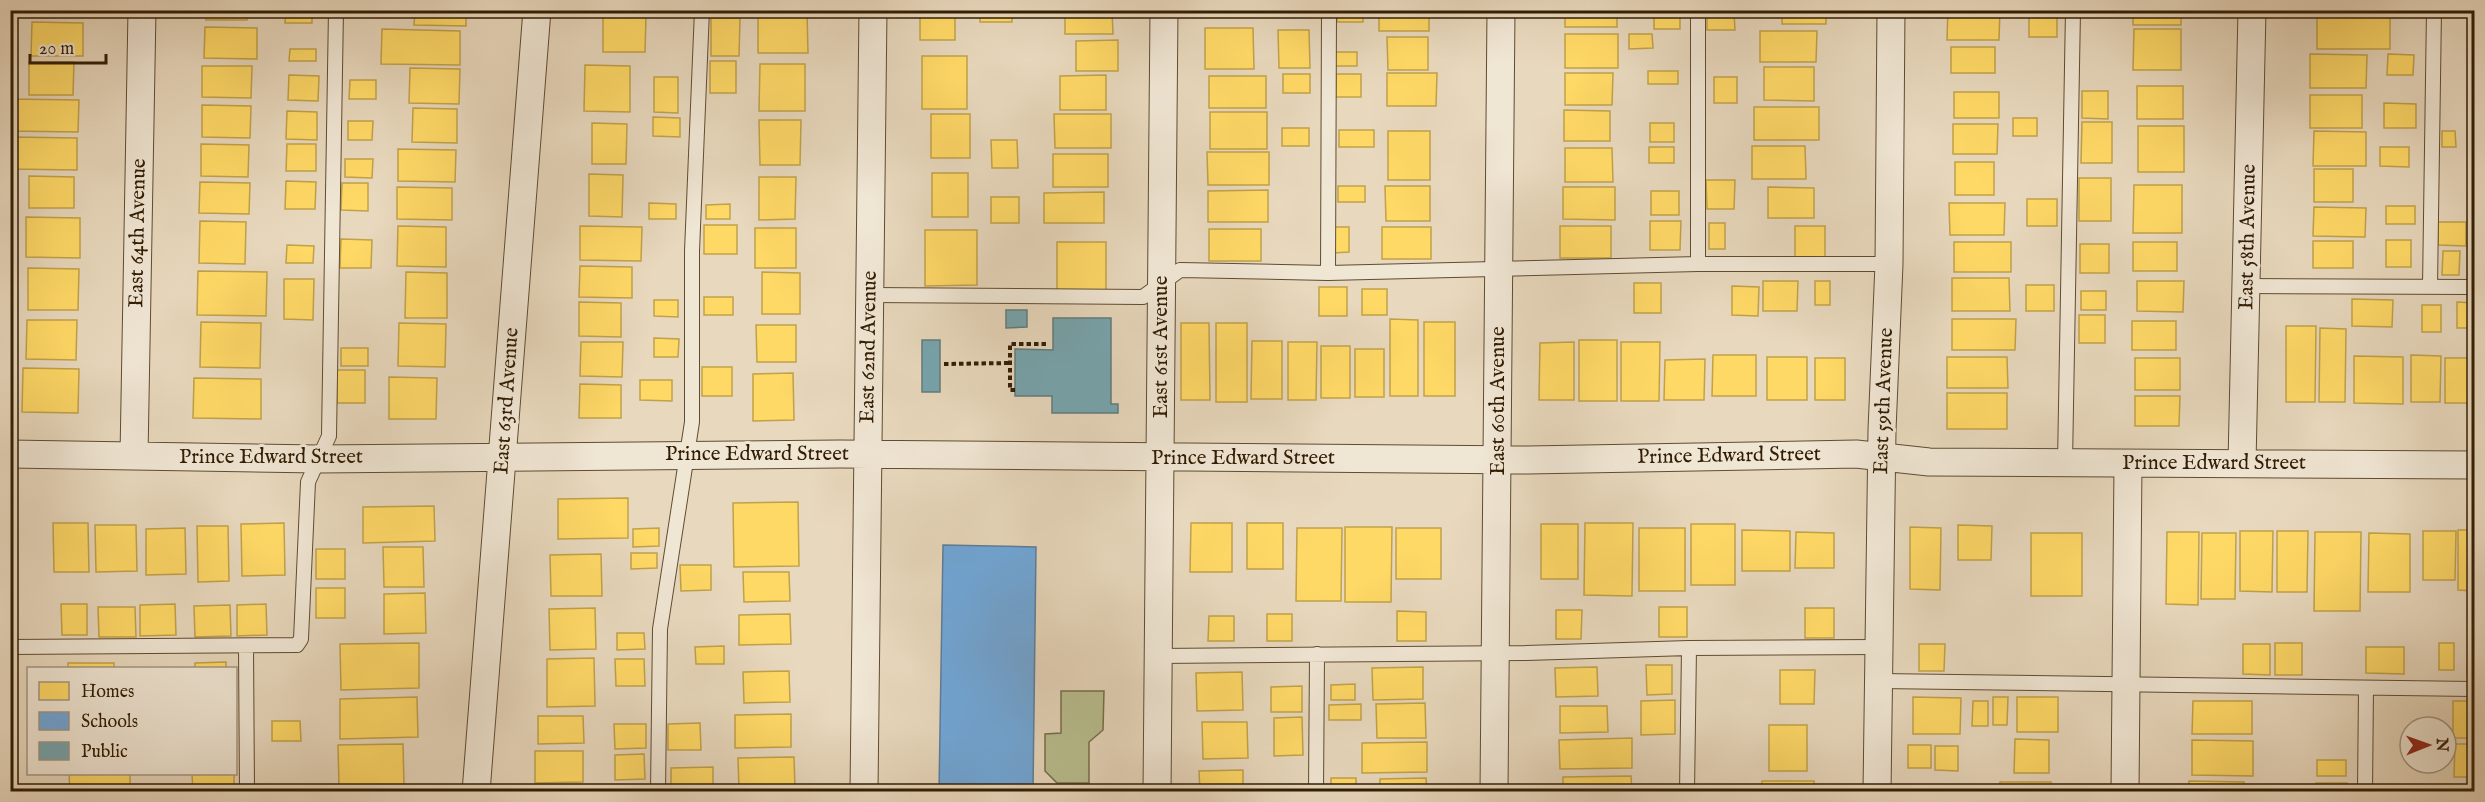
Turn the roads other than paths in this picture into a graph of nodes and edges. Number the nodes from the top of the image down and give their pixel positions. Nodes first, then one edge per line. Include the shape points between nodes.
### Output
1 (142, 10) edge
2 (336, 10) edge
3 (537, 10) edge
4 (702, 10) edge
5 (873, 10) edge
6 (1164, 10) edge
7 (1329, 10) edge
8 (1501, 10) edge
9 (1698, 10) edge
10 (1891, 10) edge
11 (2073, 10) edge
12 (2252, 10) edge
13 (2434, 10) edge
14 (1698, 264) junction
15 (1889, 264) junction
16 (1499, 268) junction
17 (1328, 273) junction
18 (1161, 286) junction
19 (2247, 286) junction
20 (2430, 286) junction
21 (2475, 287) edge
22 (870, 295) junction
23 (10, 454) edge
24 (868, 454) junction
25 (688, 455) junction
26 (134, 456) junction
27 (503, 456) junction
28 (1160, 457) junction
29 (1882, 457) junction
30 (318, 459) junction
31 (1498, 459) junction
32 (2065, 463) junction
33 (2242, 463) junction
34 (2128, 464) junction
35 (2475, 465) edge
36 (10, 647) edge
37 (246, 647) junction
38 (1879, 647) junction
39 (1689, 648) junction
40 (1495, 653) junction
41 (1317, 654) junction
42 (1158, 656) junction
43 (1879, 681) junction
44 (2126, 684) junction
45 (2366, 688) junction
46 (2475, 689) edge
47 (247, 792) edge
48 (476, 792) edge
49 (658, 792) edge
50 (864, 792) edge
51 (1157, 792) edge
52 (1316, 792) edge
53 (1494, 792) edge
54 (1687, 792) edge
55 (1877, 792) edge
56 (2125, 792) edge
57 (2365, 792) edge

1 - 26 street, East 64th Avenue
2 - 30 lane via 329,436
3 - 27 street, East 63rd Avenue
4 - 25 lane
5 - 22 street, East 62nd Avenue
6 - 18 street, East 61st Avenue
7 - 17 lane
8 - 16 street, East 60th Avenue
9 - 14 lane
10 - 15 street, East 59th Avenue
11 - 32 lane
12 - 19 street, East 58th Avenue
13 - 20 lane
14 - 15 lane
14 - 16 lane
15 - 29 street, East 59th Avenue
16 - 17 lane
16 - 31 street, East 60th Avenue
17 - 18 lane via 1180,270
18 - 22 lane via 1143,297
18 - 28 street, East 61st Avenue
19 - 20 lane
19 - 33 street, East 58th Avenue
20 - 21 lane
22 - 24 street, East 62nd Avenue
23 - 26 street, Prince Edward Street
24 - 25 street, Prince Edward Street
24 - 28 street, Prince Edward Street
24 - 50 street, East 62nd Avenue
25 - 27 street, Prince Edward Street
25 - 49 lane via 660,628
26 - 30 street, Prince Edward Street
27 - 30 street, Prince Edward Street
27 - 48 street, East 63rd Avenue
28 - 31 street, Prince Edward Street
28 - 42 street, East 61st Avenue
29 - 31 street, Prince Edward Street via 1856,454
29 - 32 street, Prince Edward Street
29 - 38 street, East 59th Avenue
30 - 37 lane via 308,482 301,639 297,645
31 - 40 street, East 60th Avenue
32 - 34 street, Prince Edward Street
33 - 34 street, Prince Edward Street
33 - 35 street, Prince Edward Street
34 - 44 street
36 - 37 lane
37 - 47 lane
38 - 39 lane
38 - 43 street, East 59th Avenue
39 - 40 lane
39 - 54 lane
40 - 41 lane
40 - 53 street, East 60th Avenue
41 - 42 lane
41 - 52 lane
42 - 51 street, East 61st Avenue
43 - 44 lane
43 - 55 street, East 59th Avenue
44 - 45 lane
44 - 56 street
45 - 46 lane
45 - 57 lane

